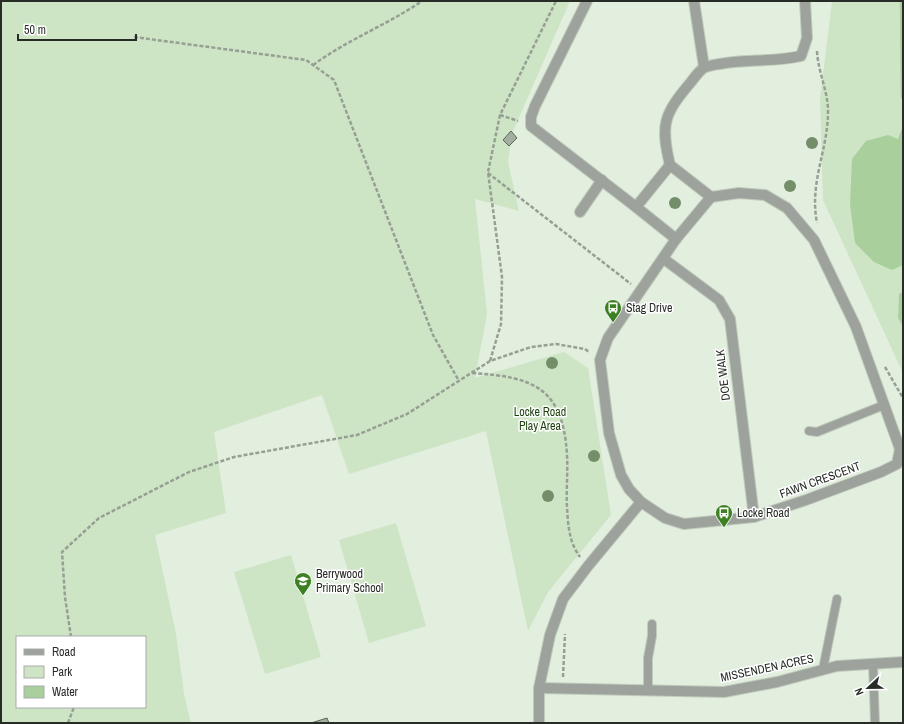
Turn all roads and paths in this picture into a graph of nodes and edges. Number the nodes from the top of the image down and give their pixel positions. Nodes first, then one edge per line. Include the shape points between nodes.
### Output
1 (422, 1) edge
2 (556, 1) edge
3 (587, 1) edge
4 (694, 1) edge
5 (805, 1) edge
6 (134, 37) dead end
7 (816, 46) dead end
8 (313, 65) junction
9 (704, 67) junction
10 (500, 116) junction
11 (531, 126) junction
12 (670, 165) junction
13 (488, 172) junction
14 (602, 180) junction
15 (711, 198) junction
16 (636, 207) junction
17 (580, 212) dead end
18 (817, 225) dead end
19 (676, 239) junction
20 (664, 259) junction
21 (640, 291) junction
22 (600, 360) junction
23 (490, 361) junction
24 (882, 361) dead end
25 (472, 373) junction
26 (459, 381) junction
27 (903, 398) edge
28 (884, 405) junction
29 (809, 431) dead end
30 (641, 502) junction
31 (754, 517) junction
32 (588, 566) junction
33 (837, 599) dead end
34 (652, 624) dead end
35 (565, 630) dead end
36 (71, 636) edge
37 (903, 662) edge
38 (873, 664) junction
39 (824, 670) junction
40 (539, 688) junction
41 (562, 689) junction
42 (648, 690) junction
43 (74, 708) edge
44 (68, 723) edge
45 (539, 723) edge
46 (875, 723) edge

1 - 8 path via 326,55
2 - 10 path
3 - 11 street via 535,106
4 - 9 street
5 - 9 street via 807,38 800,56
6 - 8 path via 306,60
7 - 18 path via 828,110 827,134 816,180 814,209
8 - 26 path via 334,80 433,335
9 - 12 street via 674,102 664,126
10 - 11 path
10 - 13 path
11 - 14 street
12 - 15 street
12 - 16 street
13 - 21 path
13 - 23 path via 502,277 501,324
14 - 16 street
14 - 17 street
15 - 19 street, FAWN CRESCENT
15 - 28 street, FAWN CRESCENT via 739,194 765,195 787,208 814,240 856,327
16 - 19 street
19 - 20 street, FAWN CRESCENT
20 - 21 street, FAWN CRESCENT
20 - 31 street, DOE WALK via 719,300 730,319
21 - 22 street, FAWN CRESCENT via 608,338
22 - 23 path via 585,349 556,344 531,347
22 - 30 street, FAWN CRESCENT via 609,433 620,475
23 - 25 path
24 - 27 path
25 - 26 path
25 - 32 path via 522,380 541,390 554,402 563,429 567,454 566,494 571,543
26 - 36 path via 407,414 357,434 234,457 189,472 99,518 62,552
28 - 29 lane via 817,432
28 - 31 street, FAWN CRESCENT via 900,449 897,464 806,500
30 - 31 street, FAWN CRESCENT via 665,518 684,524
30 - 32 street
32 - 40 street via 564,599 550,636
33 - 39 lane
34 - 42 lane
35 - 41 path
37 - 38 street, MISSENDEN ACRES
38 - 39 street, MISSENDEN ACRES via 837,666
38 - 46 lane
39 - 42 street, MISSENDEN ACRES via 724,692
40 - 41 street, MISSENDEN ACRES
40 - 45 street
41 - 42 street, MISSENDEN ACRES
43 - 44 path

